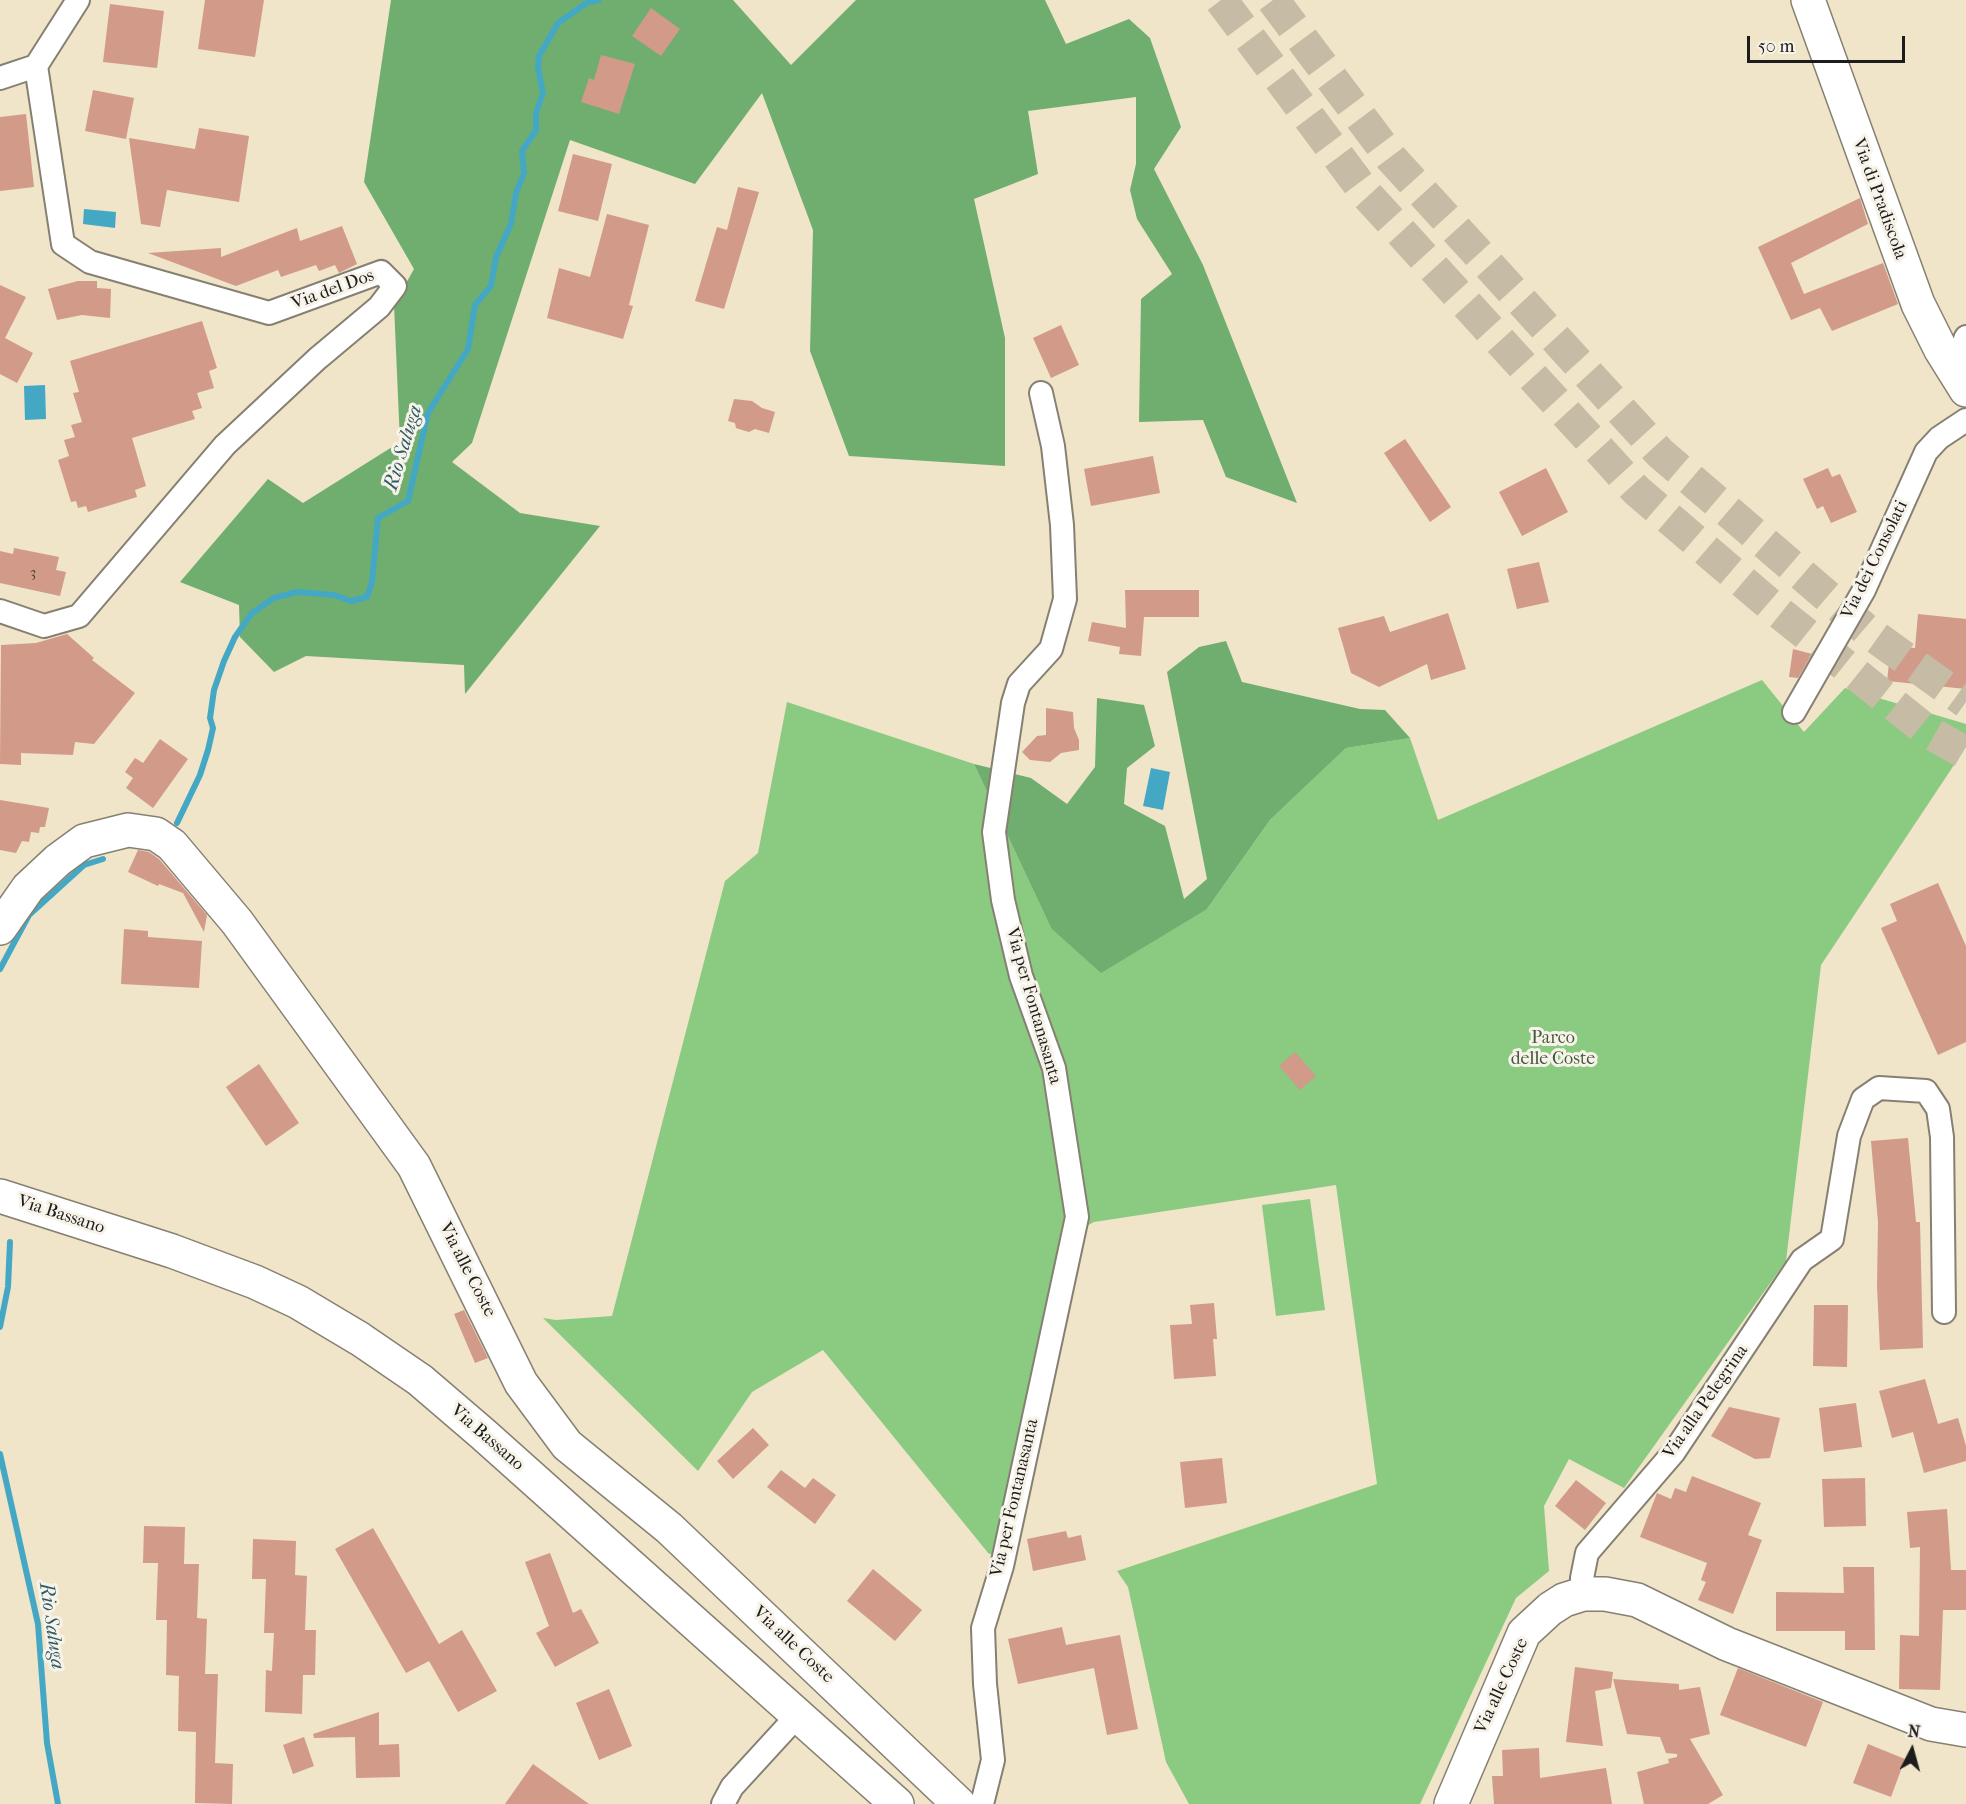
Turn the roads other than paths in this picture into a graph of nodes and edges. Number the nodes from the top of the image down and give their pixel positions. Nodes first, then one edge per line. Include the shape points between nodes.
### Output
1 (78, 0) edge
2 (1808, 0) edge
3 (36, 66) junction
4 (0, 78) edge
5 (1966, 338) edge
6 (1960, 380) edge
7 (1041, 393) dead end
8 (1966, 420) edge
9 (0, 611) edge
10 (1794, 712) dead end
11 (0, 928) edge
12 (0, 1196) edge
13 (0, 1214) edge
14 (103, 1228) junction
15 (1944, 1312) dead end
16 (1583, 1594) junction
17 (798, 1715) junction
18 (1966, 1730) edge
19 (723, 1804) edge
20 (897, 1804) edge
21 (959, 1804) edge
22 (982, 1804) edge
23 (1450, 1804) edge

1 - 3 street
2 - 6 street, Via di Pradiscola via 1918,304
3 - 4 street
3 - 9 street, Via del Dos via 63,244 90,262 269,313 381,272 395,286 379,307 225,445 79,616 45,626
5 - 6 street
7 - 22 street, Via per Fontanasanta via 1053,446 1065,599 1051,649 1019,684 1013,703 994,832 1003,900 1021,976 1054,1068 1077,1216 1002,1566 982,1628 993,1761
8 - 10 street, Via dei Consolati via 1938,438 1926,452 1864,590
11 - 21 street, Via alle Coste via 28,888 84,842 128,830 156,834 172,845 237,922 414,1166 521,1383 567,1445 669,1528
12 - 14 street, Via Bassano
13 - 14 street via 69,1233
14 - 17 street, Via Bassano via 287,1297 411,1374
15 - 16 street, Via alla Pelegrina via 1942,1137 1938,1108 1926,1091 1879,1088 1863,1099 1849,1136 1832,1239 1802,1260 1674,1452 1587,1553
16 - 18 street via 1637,1600 1748,1652 1931,1724
16 - 23 street, Via alle Coste via 1550,1609 1524,1633
17 - 19 street via 732,1787
17 - 20 street, Via Bassano

